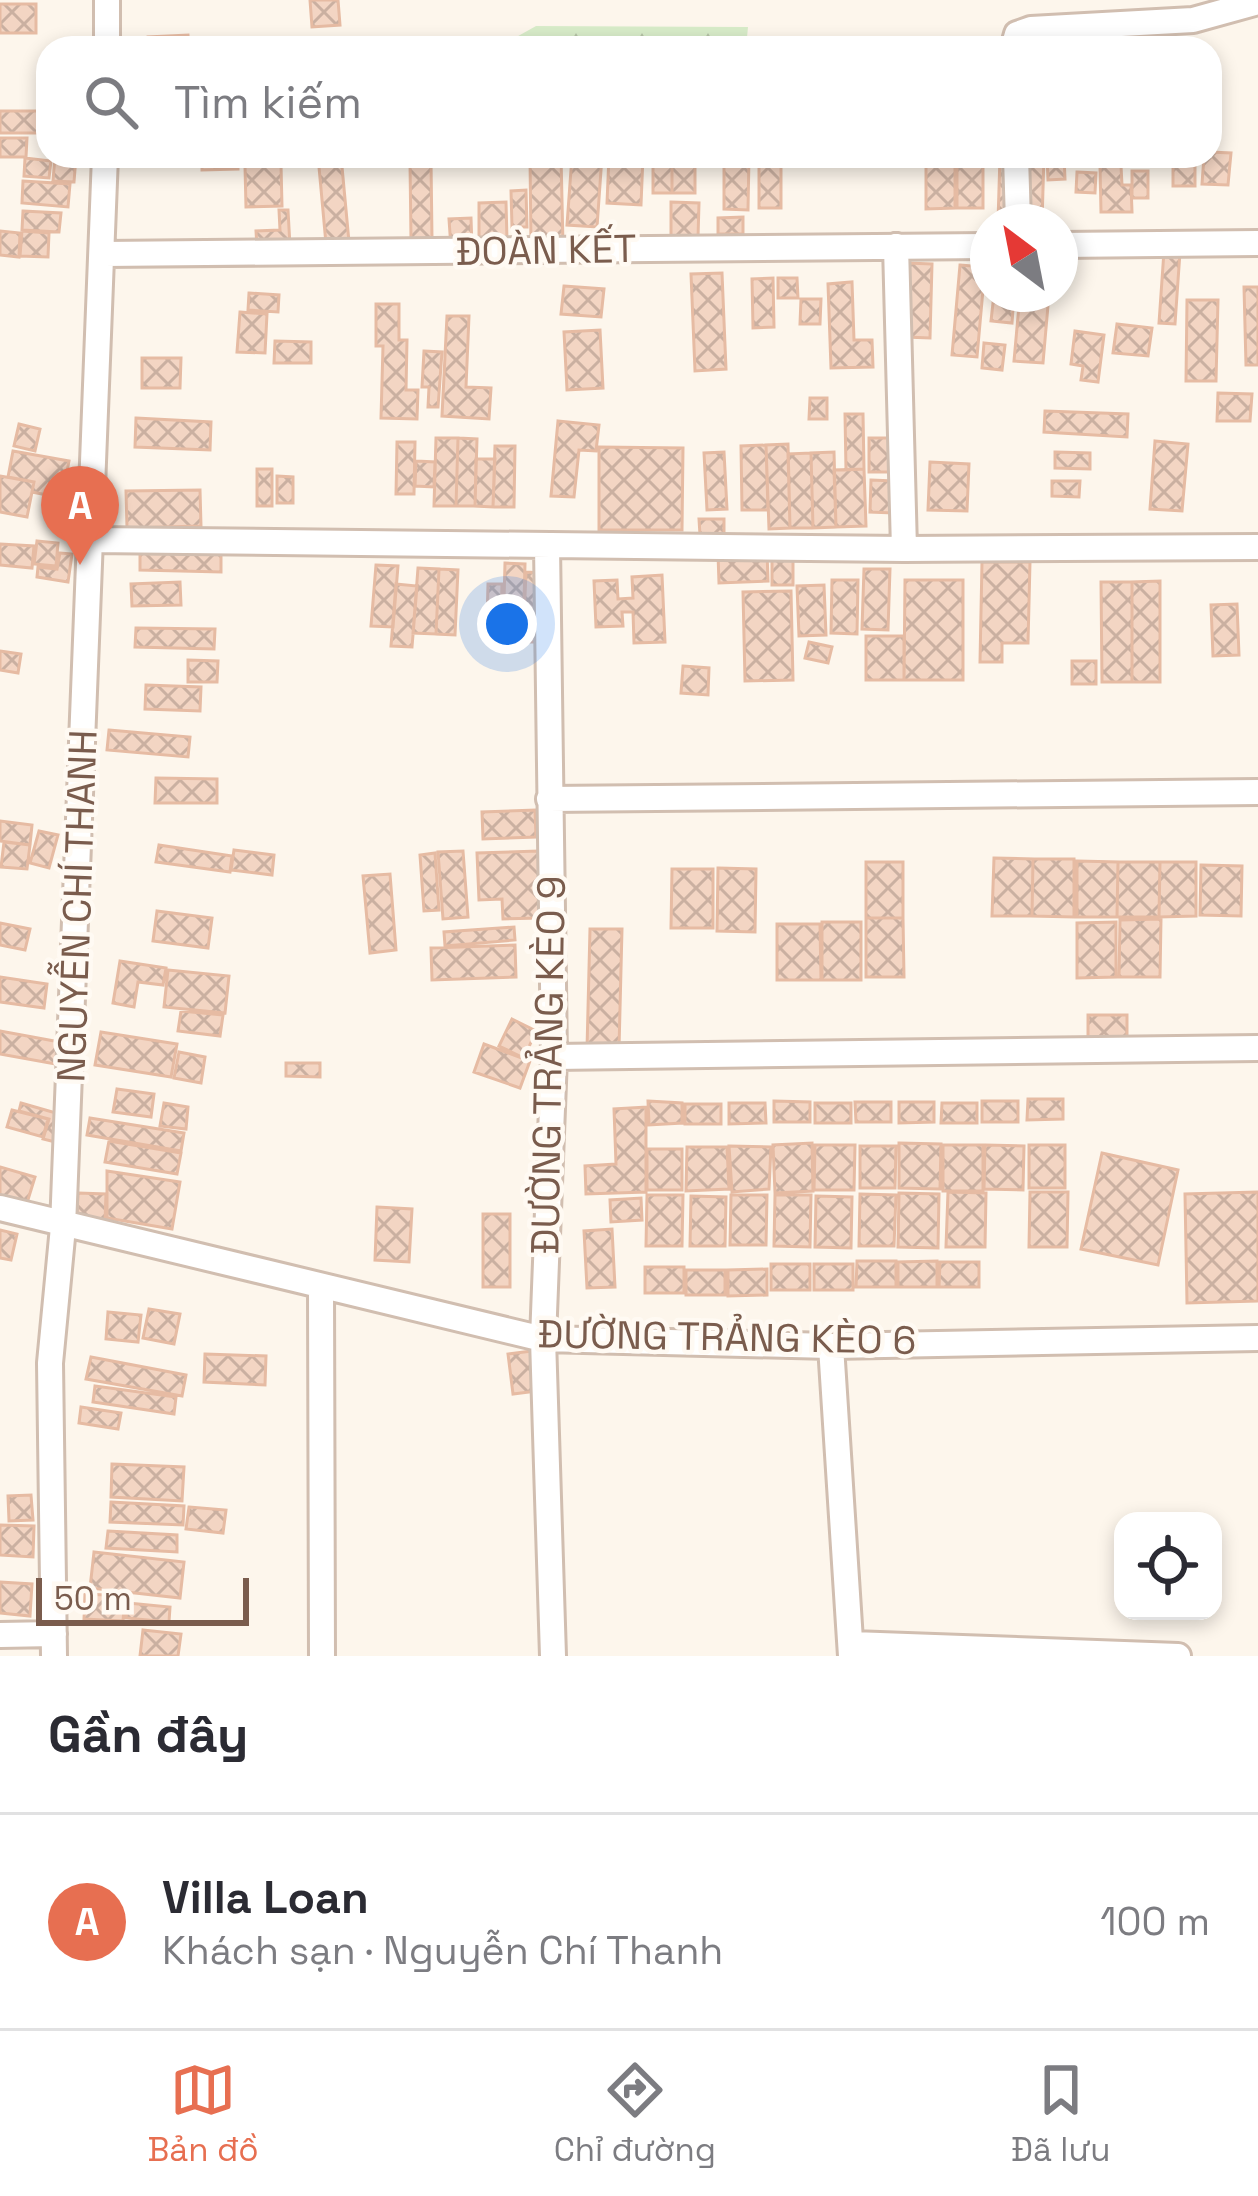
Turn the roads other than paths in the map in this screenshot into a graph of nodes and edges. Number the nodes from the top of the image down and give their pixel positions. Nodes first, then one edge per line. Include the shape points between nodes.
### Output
1 (107, 0) edge
2 (1258, 2) edge
3 (107, 36) edge
4 (1016, 36) edge
5 (105, 168) edge
6 (1016, 168) edge
7 (1017, 204) edge
8 (1258, 243) edge
9 (1078, 245) edge
10 (896, 246) junction
11 (970, 246) edge
12 (104, 254) junction
13 (92, 540) junction
14 (547, 545) junction
15 (904, 549) junction
16 (1257, 550) edge
17 (1258, 791) edge
18 (549, 799) junction
19 (1258, 1048) edge
20 (554, 1057) junction
21 (0, 1208) edge
22 (63, 1227) junction
23 (321, 1288) junction
24 (1258, 1338) edge
25 (543, 1339) junction
26 (831, 1346) junction
27 (0, 1635) edge
28 (54, 1645) edge
29 (851, 1650) edge
30 (322, 1656) edge
31 (554, 1656) edge
32 (1178, 1656) edge

1 - 3 street
2 - 4 street via 1192,20
5 - 12 street, NGUYỄN CHÍ THANH
6 - 7 street
8 - 9 street
10 - 11 street, ĐOÀN KẾT
10 - 12 street, ĐOÀN KẾT
10 - 15 street
12 - 13 street, NGUYỄN CHÍ THANH
13 - 14 street
13 - 22 street, NGUYỄN CHÍ THANH
14 - 15 street
14 - 18 street, ĐƯỜNG TRẢNG KÈO 9
15 - 16 street
17 - 18 street
18 - 20 street, ĐƯỜNG TRẢNG KÈO 9
19 - 20 street
20 - 25 street, ĐƯỜNG TRẢNG KÈO 9
21 - 22 street, ĐƯỜNG TRẢNG KÈO 6
22 - 23 street, ĐƯỜNG TRẢNG KÈO 6
22 - 28 street, NGUYỄN CHÍ THANH via 50,1363
23 - 25 street, ĐƯỜNG TRẢNG KÈO 6
23 - 30 street
24 - 26 street, ĐƯỜNG TRẢNG KÈO 6
25 - 26 street, ĐƯỜNG TRẢNG KÈO 6
25 - 31 street, ĐƯỜNG TRẢNG KÈO 9
26 - 29 street
27 - 28 street
29 - 32 street

